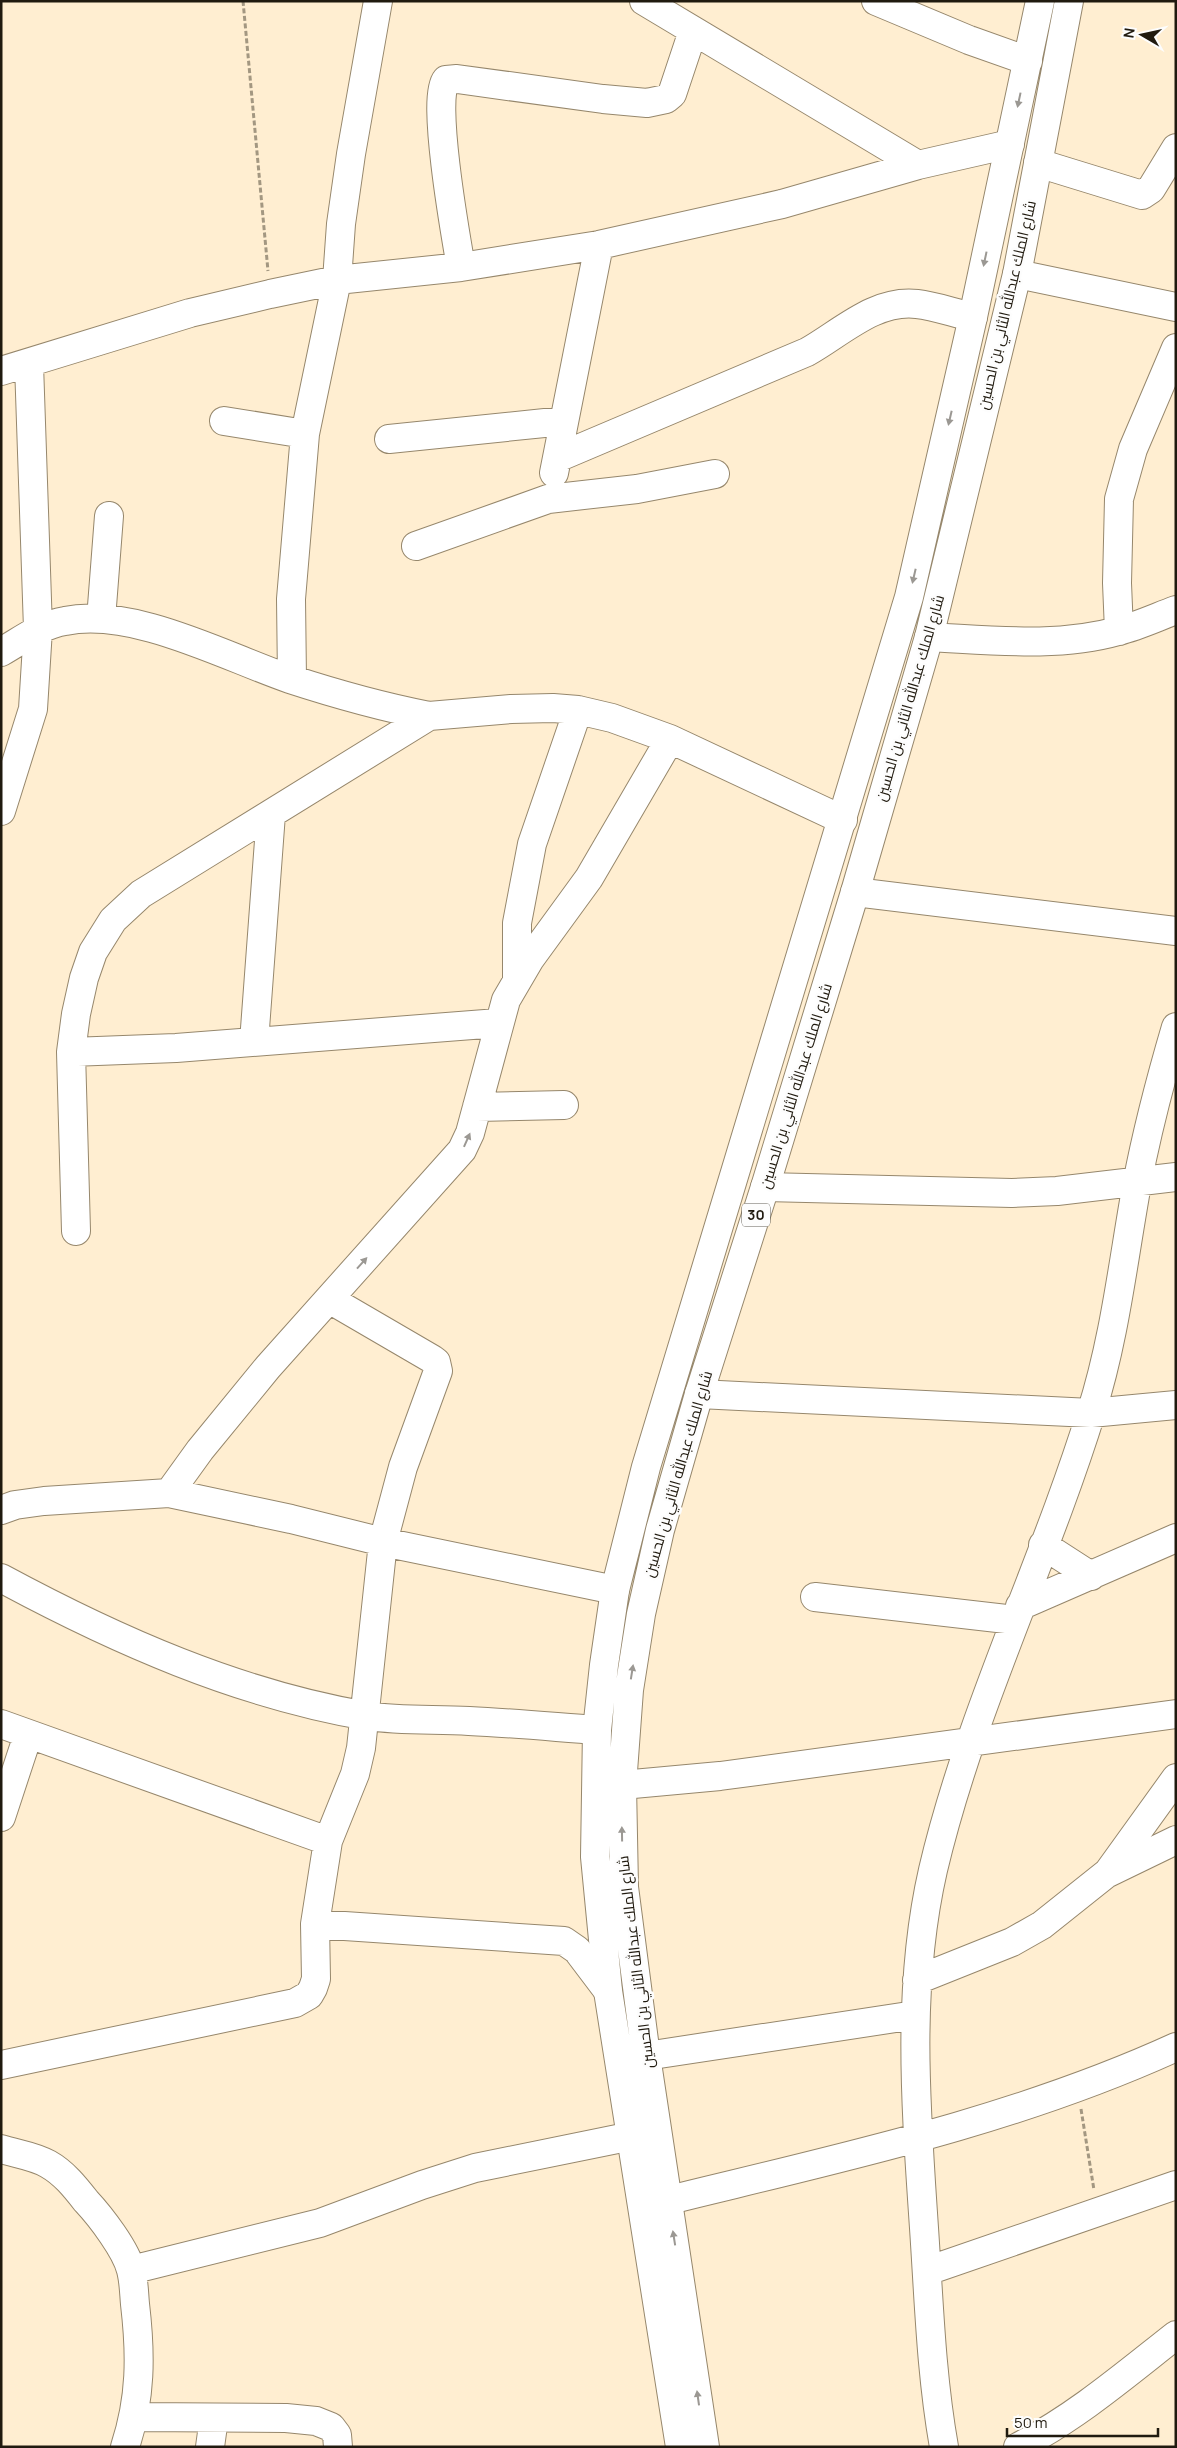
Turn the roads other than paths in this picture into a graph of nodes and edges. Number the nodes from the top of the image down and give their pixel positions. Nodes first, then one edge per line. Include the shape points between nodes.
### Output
1 (378, 1) edge
2 (644, 1) edge
3 (876, 1) edge
4 (1040, 1) edge
5 (1069, 1) edge
6 (693, 31) junction
7 (1028, 61) junction
8 (1010, 144) junction
9 (1176, 148) edge
10 (1038, 163) junction
11 (918, 165) junction
12 (599, 245) junction
13 (461, 267) junction
14 (1017, 274) junction
15 (337, 280) junction
16 (1176, 307) edge
17 (973, 317) junction
18 (1176, 348) edge
19 (30, 364) junction
20 (1, 371) edge
21 (1165, 399) edge
22 (224, 421) dead end
23 (564, 421) junction
24 (305, 434) junction
25 (389, 439) dead end
26 (557, 458) junction
27 (715, 474) dead end
28 (548, 499) junction
29 (109, 516) dead end
30 (416, 546) dead end
31 (1176, 610) edge
32 (101, 619) junction
33 (38, 629) junction
34 (1118, 631) junction
35 (928, 637) junction
36 (1, 652) edge
37 (292, 679) junction
38 (578, 710) junction
39 (430, 716) junction
40 (670, 739) junction
41 (1, 811) edge
42 (271, 814) junction
43 (842, 820) junction
44 (855, 892) junction
45 (1176, 931) edge
46 (517, 978) junction
47 (498, 1024) junction
48 (1176, 1027) edge
49 (254, 1042) junction
50 (71, 1052) junction
51 (564, 1105) dead end
52 (477, 1107) junction
53 (1176, 1177) edge
54 (1138, 1181) junction
55 (765, 1187) junction
56 (76, 1231) dead end
57 (717, 1234) junction
58 (747, 1242) junction
59 (707, 1266) junction
60 (737, 1274) junction
61 (329, 1299) junction
62 (699, 1394) junction
63 (1176, 1405) edge
64 (1091, 1413) junction
65 (169, 1494) junction
66 (1, 1510) edge
67 (1176, 1538) edge
68 (383, 1542) junction
69 (1043, 1545) junction
70 (1091, 1576) junction
71 (1, 1578) edge
72 (615, 1590) junction
73 (815, 1597) dead end
74 (1018, 1613) junction
75 (1176, 1714) edge
76 (366, 1716) junction
77 (1, 1724) edge
78 (598, 1730) junction
79 (28, 1735) junction
80 (970, 1743) junction
81 (1176, 1778) edge
82 (622, 1785) junction
83 (1, 1817) edge
84 (1176, 1840) edge
85 (328, 1841) junction
86 (1106, 1874) junction
87 (315, 1924) junction
88 (918, 1980) junction
89 (608, 1991) junction
90 (915, 2015) junction
91 (1176, 2047) edge
92 (646, 2056) junction
93 (1, 2065) edge
94 (632, 2136) junction
95 (918, 2139) junction
96 (1, 2149) edge
97 (1176, 2185) edge
98 (669, 2200) junction
99 (131, 2270) junction
100 (927, 2271) junction
101 (1176, 2335) edge
102 (135, 2417) junction
103 (214, 2418) junction
104 (125, 2447) edge
105 (210, 2447) edge
106 (338, 2447) edge
107 (680, 2447) edge
108 (705, 2447) edge
109 (944, 2447) edge
110 (1018, 2447) edge

1 - 15 street via 350,154
2 - 6 street
3 - 7 street
4 - 7 street, شارع الملك عبدالله الثاني بن الحسين / 30
5 - 10 street, شارع الملك عبدالله الثاني بن الحسين / 30
6 - 11 street
6 - 13 street via 672,94 657,102 602,99 446,80 442,91 445,153
7 -> 8 street, شارع الملك عبدالله الثاني بن الحسين / 30
8 - 11 street
8 -> 17 street, شارع الملك عبدالله الثاني بن الحسين / 30
9 - 10 street via 1151,189 1142,195
10 - 14 street, شارع الملك عبدالله الثاني بن الحسين / 30
11 - 12 street via 782,204
12 - 13 street
12 - 23 street
13 - 15 street
14 - 16 street
14 - 35 street, شارع الملك عبدالله الثاني بن الحسين / 30
15 - 19 street via 190,313 128,330
15 - 24 street
17 - 26 street via 916,304 874,310 806,352
17 -> 43 street, شارع الملك عبدالله الثاني بن الحسين / 30 via 909,597
18 - 21 street
19 - 20 street
19 - 33 street
21 - 34 street via 1133,449 1120,499
22 - 24 street
23 - 25 street
23 - 26 street
24 - 37 street via 291,599
26 - 28 street
27 - 28 street via 604,494
28 - 30 street
29 - 32 street
31 - 34 street
32 - 33 street via 66,620
32 - 37 street via 130,622 170,634
33 - 36 street
33 - 41 street via 33,709
34 - 35 street via 1065,640
35 - 44 street, شارع الملك عبدالله الثاني بن الحسين / 30
37 - 39 street via 385,707
38 - 39 street via 511,709
38 - 40 street via 612,718
38 - 46 street via 532,844 517,923
39 - 42 street
40 - 43 street
40 - 46 street via 589,878
42 - 49 street
42 - 50 street via 141,894 114,920 93,952 84,978
43 - 57 street, شارع الملك عبدالله الثاني بن الحسين / 30
44 - 45 street
44 - 55 street, شارع الملك عبدالله الثاني بن الحسين / 30
46 - 47 street
47 - 49 street
47 - 52 street
48 - 54 street
49 - 50 street
50 - 56 street
51 - 52 street
61 -> 52 street via 462,1150
53 - 54 street
54 - 55 street via 1012,1193
54 - 64 street via 1117,1314
55 - 58 street, شارع الملك عبدالله الثاني بن الحسين / 30
57 - 58 street
57 - 59 street, شارع الملك عبدالله الثاني بن الحسين / 30
58 - 60 street, شارع الملك عبدالله الثاني بن الحسين / 30
59 - 60 street
59 - 72 street, شارع الملك عبدالله الثاني بن الحسين / 30 via 646,1466
60 - 62 street, شارع الملك عبدالله الثاني بن الحسين / 30
61 - 65 street via 200,1450
61 - 68 street via 432,1359 437,1366
62 - 64 street
82 -> 62 street, شارع الملك عبدالله الثاني بن الحسين / 30 via 629,1690 640,1614
63 - 64 street
64 - 69 street
65 - 66 street via 44,1501
65 - 68 street
67 - 70 street
68 - 72 street
68 - 76 street
69 - 70 street
69 - 74 street
70 - 74 street
71 - 76 street via 172,1660 227,1680
72 - 78 street, شارع الملك عبدالله الثاني بن الحسين / 30
73 - 74 street
74 - 80 street
75 - 80 street
76 - 78 street
76 - 85 street via 355,1774
77 - 79 street
78 - 89 street, شارع الملك عبدالله الثاني بن الحسين / 30 via 595,1857
79 - 83 street
79 - 85 street
80 - 82 street via 720,1776
80 - 88 street via 933,1870 924,1915
81 - 86 street
92 -> 82 street, شارع الملك عبدالله الثاني بن الحسين / 30 via 624,1887
84 - 86 street
85 - 87 street
86 - 88 street via 1042,1925 1020,1938
87 - 89 street via 567,1942 578,1950
87 - 93 street via 316,1979 313,1988 301,2001
88 - 90 street
89 - 94 street, شارع الملك عبدالله الثاني بن الحسين / 30
90 - 92 street
90 - 95 street
91 - 95 street via 1078,2089
92 - 98 street, شارع الملك عبدالله الثاني بن الحسين / 30
94 - 99 street via 475,2168 320,2223
94 - 107 street, شارع الملك عبدالله الثاني بن الحسين / 30
95 - 98 street
95 - 100 street
96 - 99 street via 27,2155 64,2175 113,2236
97 - 100 street
108 -> 98 street, شارع الملك عبدالله الثاني بن الحسين / 30
99 - 102 street via 139,2359
100 - 109 street via 929,2341
101 - 110 street via 1060,2424
102 - 103 street
102 - 104 street
103 - 105 street
103 - 106 street via 316,2421 331,2427

